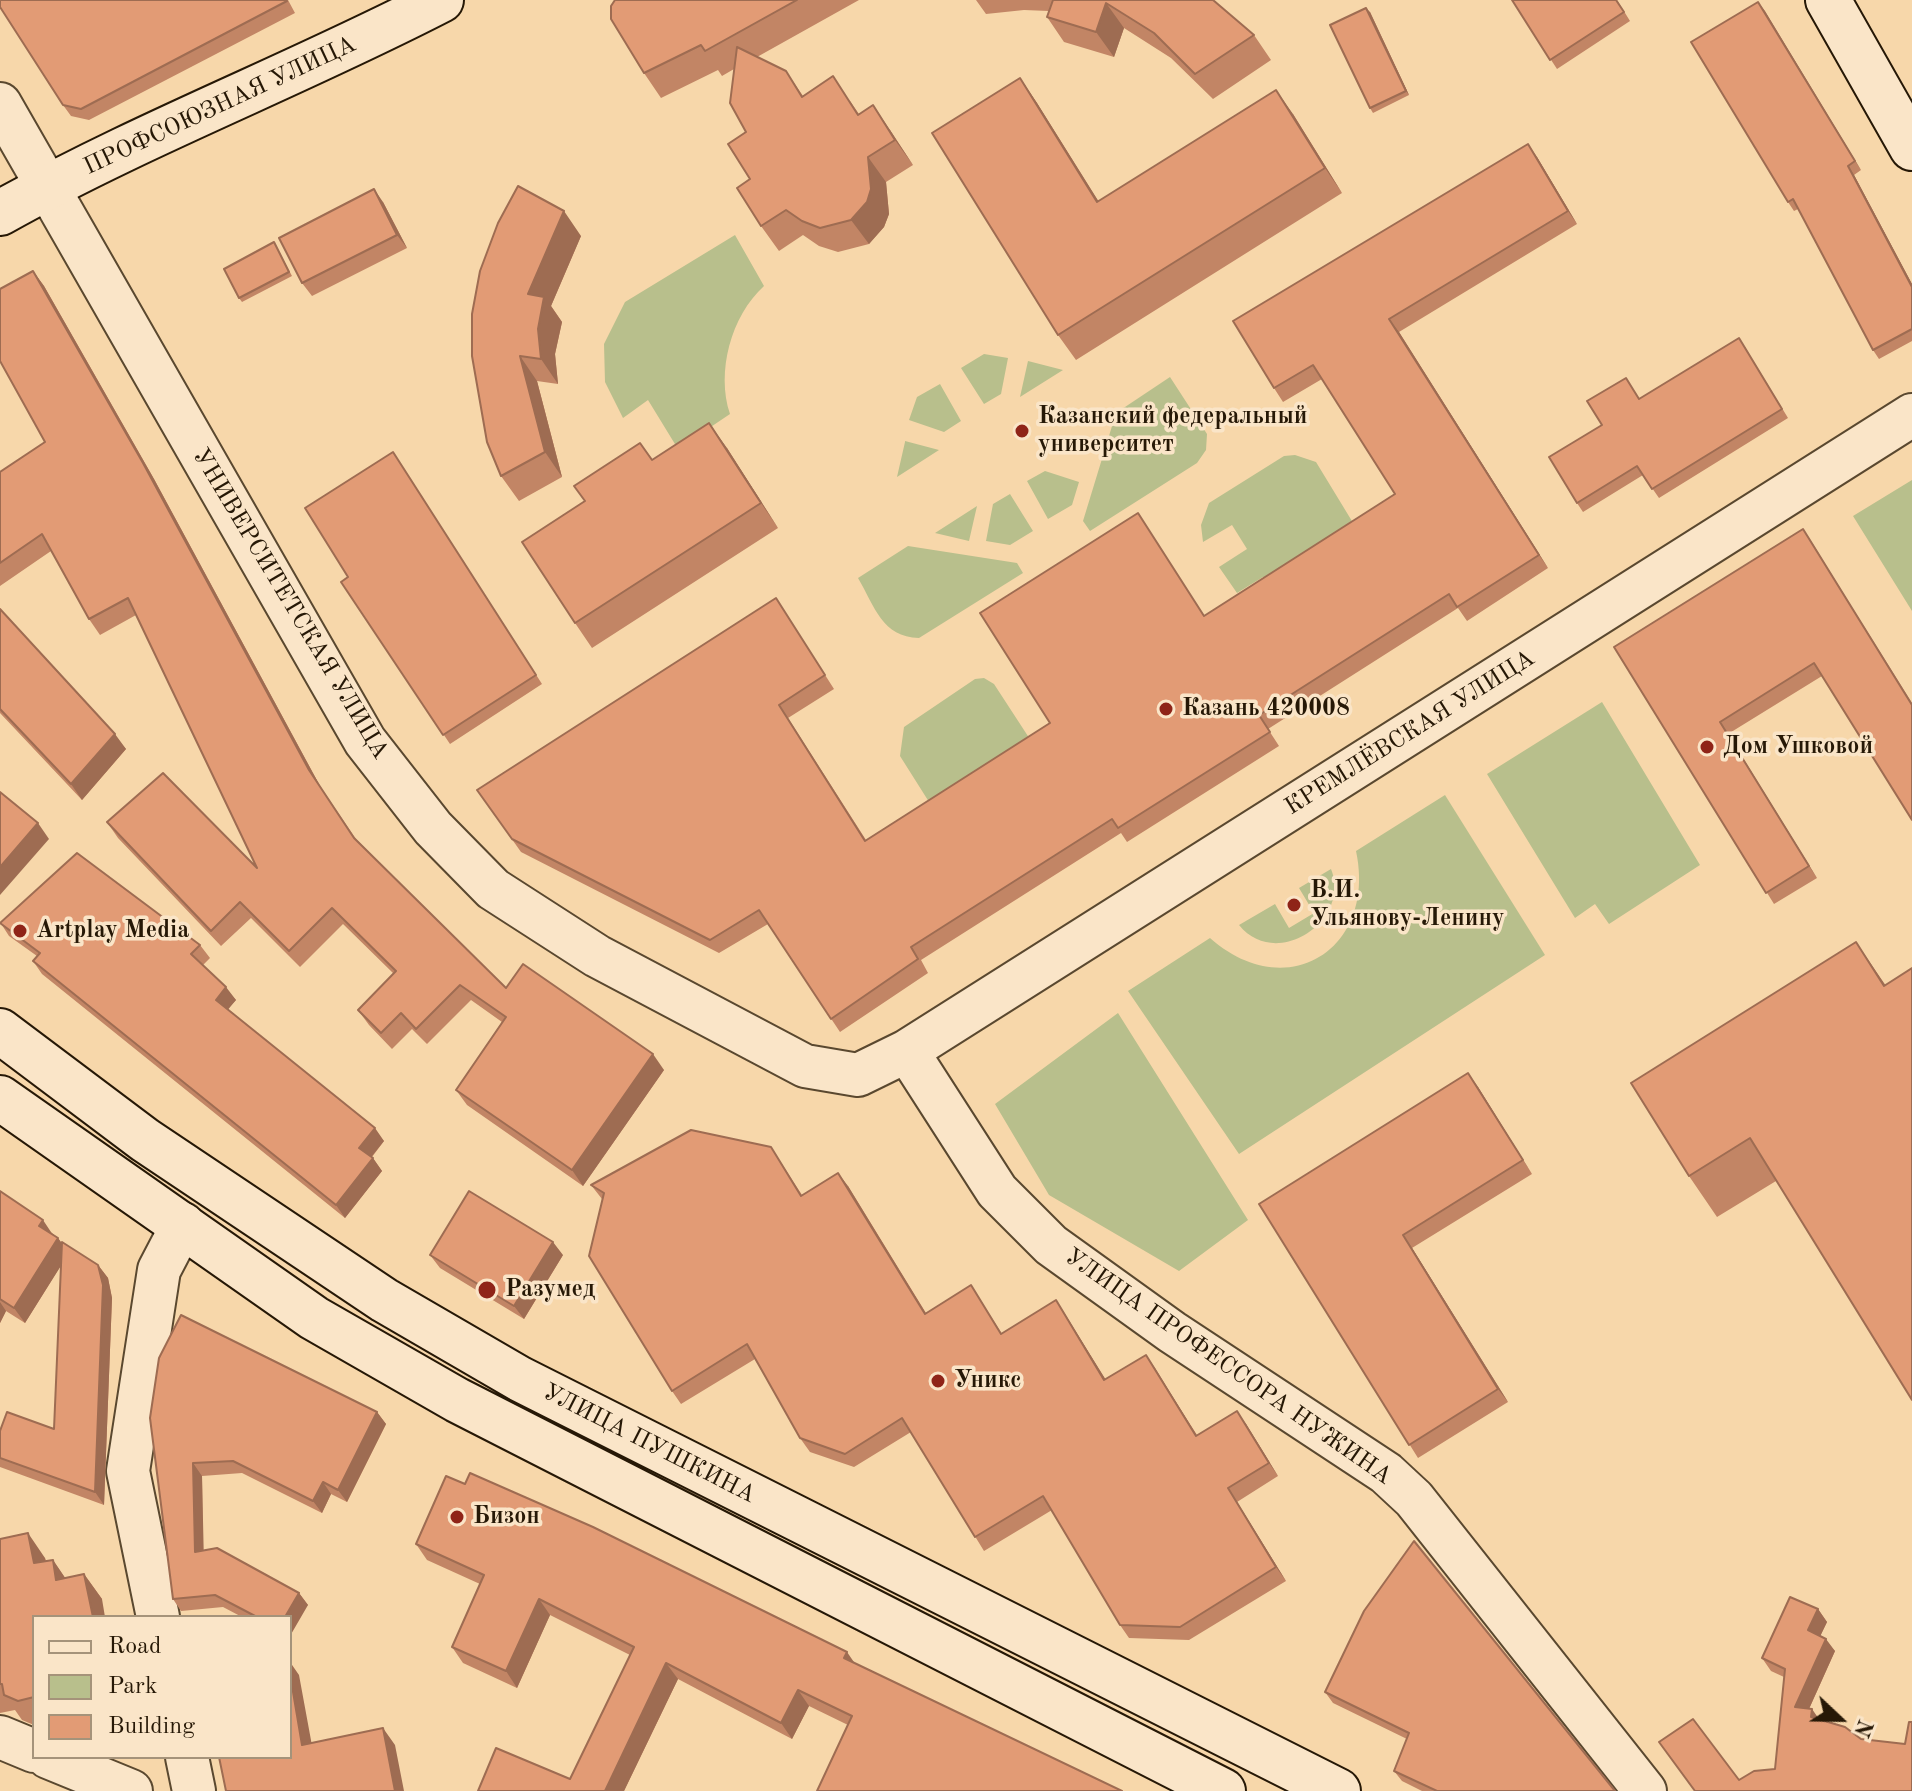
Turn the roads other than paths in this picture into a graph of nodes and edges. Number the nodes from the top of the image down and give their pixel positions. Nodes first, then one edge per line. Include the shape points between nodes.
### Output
1 (441, 0) edge
2 (1828, 0) edge
3 (0, 104) edge
4 (1912, 148) edge
5 (48, 185) junction
6 (0, 213) edge
7 (1912, 415) edge
8 (0, 1031) edge
9 (907, 1051) junction
10 (0, 1098) edge
11 (183, 1224) junction
12 (158, 1615) edge
13 (0, 1737) edge
14 (32, 1750) edge
15 (53, 1759) edge
16 (187, 1759) edge
17 (131, 1791) edge
18 (194, 1791) edge
19 (1223, 1791) edge
20 (1338, 1791) edge
21 (1645, 1791) edge

1 - 5 main road, ПРОФСОЮЗНАЯ УЛИЦА via 337,54 225,100
2 - 4 main road
3 - 5 street, УНИВЕРСИТЕТСКАЯ УЛИЦА
5 - 6 main road, ПРОФСОЮЗНАЯ УЛИЦА
5 - 9 street, УНИВЕРСИТЕТСКАЯ УЛИЦА via 365,741 433,828 473,869 493,889 597,956 805,1066 858,1075
7 - 9 street, КРЕМЛЁВСКАЯ УЛИЦА
8 - 20 main road, УЛИЦА ПУШКИНА via 145,1140 372,1292 520,1379
9 - 21 street, УЛИЦА ПРОФЕССОРА НУЖИНА via 997,1191 1051,1245 1386,1473 1414,1499
10 - 11 main road, УЛИЦА ПУШКИНА
11 - 12 street via 159,1270 128,1471
11 - 19 main road, УЛИЦА ПУШКИНА via 314,1318 457,1400
13 - 14 street
15 - 17 street
16 - 18 street

